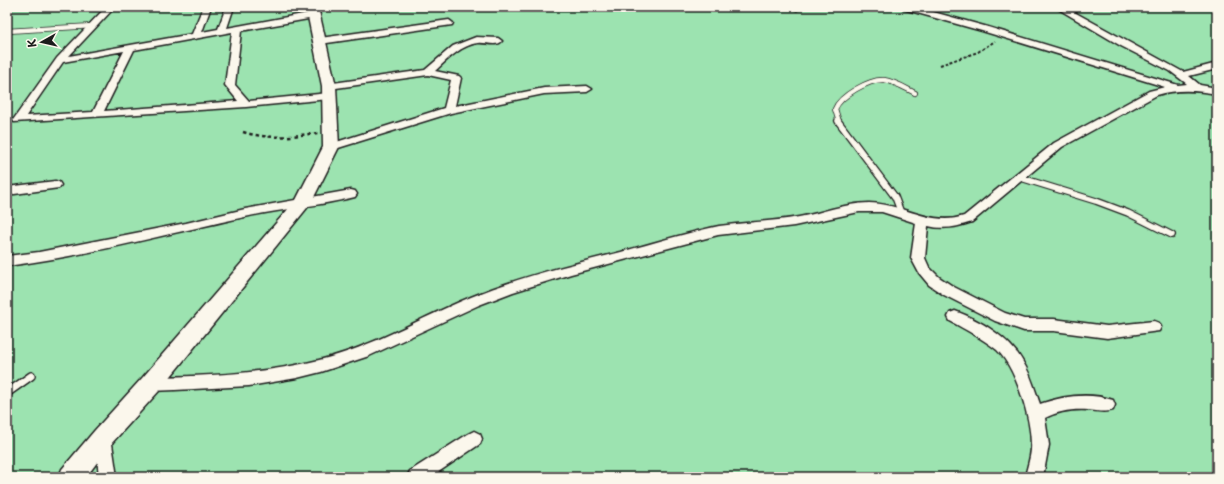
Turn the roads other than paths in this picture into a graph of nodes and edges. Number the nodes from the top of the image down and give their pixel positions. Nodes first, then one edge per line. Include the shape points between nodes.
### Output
1 (10, 7) edge
2 (111, 7) edge
3 (207, 7) edge
4 (230, 7) edge
5 (906, 7) edge
6 (1058, 7) edge
7 (7, 9) edge
8 (313, 11) edge
9 (449, 22) dead end
10 (93, 26) junction
11 (237, 29) junction
12 (7, 31) edge
13 (221, 32) junction
14 (196, 36) junction
15 (320, 41) junction
16 (498, 41) dead end
17 (130, 48) junction
18 (60, 60) junction
19 (1217, 66) edge
20 (428, 72) junction
21 (1180, 81) junction
22 (587, 89) dead end
23 (329, 90) junction
24 (1217, 91) edge
25 (915, 93) dead end
26 (246, 104) junction
27 (449, 110) junction
28 (97, 114) junction
29 (12, 120) edge
30 (330, 139) junction
31 (1018, 177) junction
32 (55, 185) dead end
33 (7, 191) edge
34 (351, 194) dead end
35 (303, 203) junction
36 (901, 213) junction
37 (922, 221) junction
38 (1172, 235) dead end
39 (7, 261) edge
40 (955, 317) dead end
41 (1154, 327) dead end
42 (30, 376) dead end
43 (151, 384) junction
44 (7, 393) edge
45 (1107, 405) dead end
46 (1036, 414) junction
47 (103, 437) junction
48 (474, 439) dead end
49 (71, 477) edge
50 (108, 477) edge
51 (416, 477) edge
52 (1034, 477) edge

1 - 7 lane
2 - 10 street
3 - 14 street
4 - 13 street
5 - 21 street
6 - 21 street
8 - 11 street
8 - 15 street
9 - 15 street
10 - 12 lane
10 - 18 street
11 - 13 street
11 - 26 street via 230,85
13 - 14 street
14 - 17 street
15 - 23 street
16 - 20 street via 476,40 456,48
17 - 18 street
17 - 28 street
18 - 29 street
19 - 21 street
20 - 23 street
20 - 27 street via 456,78
21 - 24 street
21 - 31 street via 1153,92 1072,137
22 - 27 street via 544,91
23 - 26 street
23 - 30 street
25 - 36 lane via 891,81 874,80 841,98 835,109 838,121 895,197
26 - 28 street
27 - 30 street
28 - 29 street
30 - 35 street
31 - 37 street via 968,219 950,224
31 - 38 lane via 1128,213
32 - 33 street
34 - 35 street
35 - 39 street via 39,257
35 - 43 street
36 - 37 street
36 - 43 street via 885,208 860,206 803,221 707,233 573,269 494,294 379,345 326,364 284,374 226,381
37 - 41 street via 918,258 924,270 949,291 1000,317 1024,324 1107,332
40 - 46 street via 980,330 1003,347 1017,364
42 - 44 lane
43 - 47 street
45 - 46 street via 1080,402 1062,404
46 - 52 street via 1040,445
47 - 49 street
47 - 50 street
48 - 51 street

